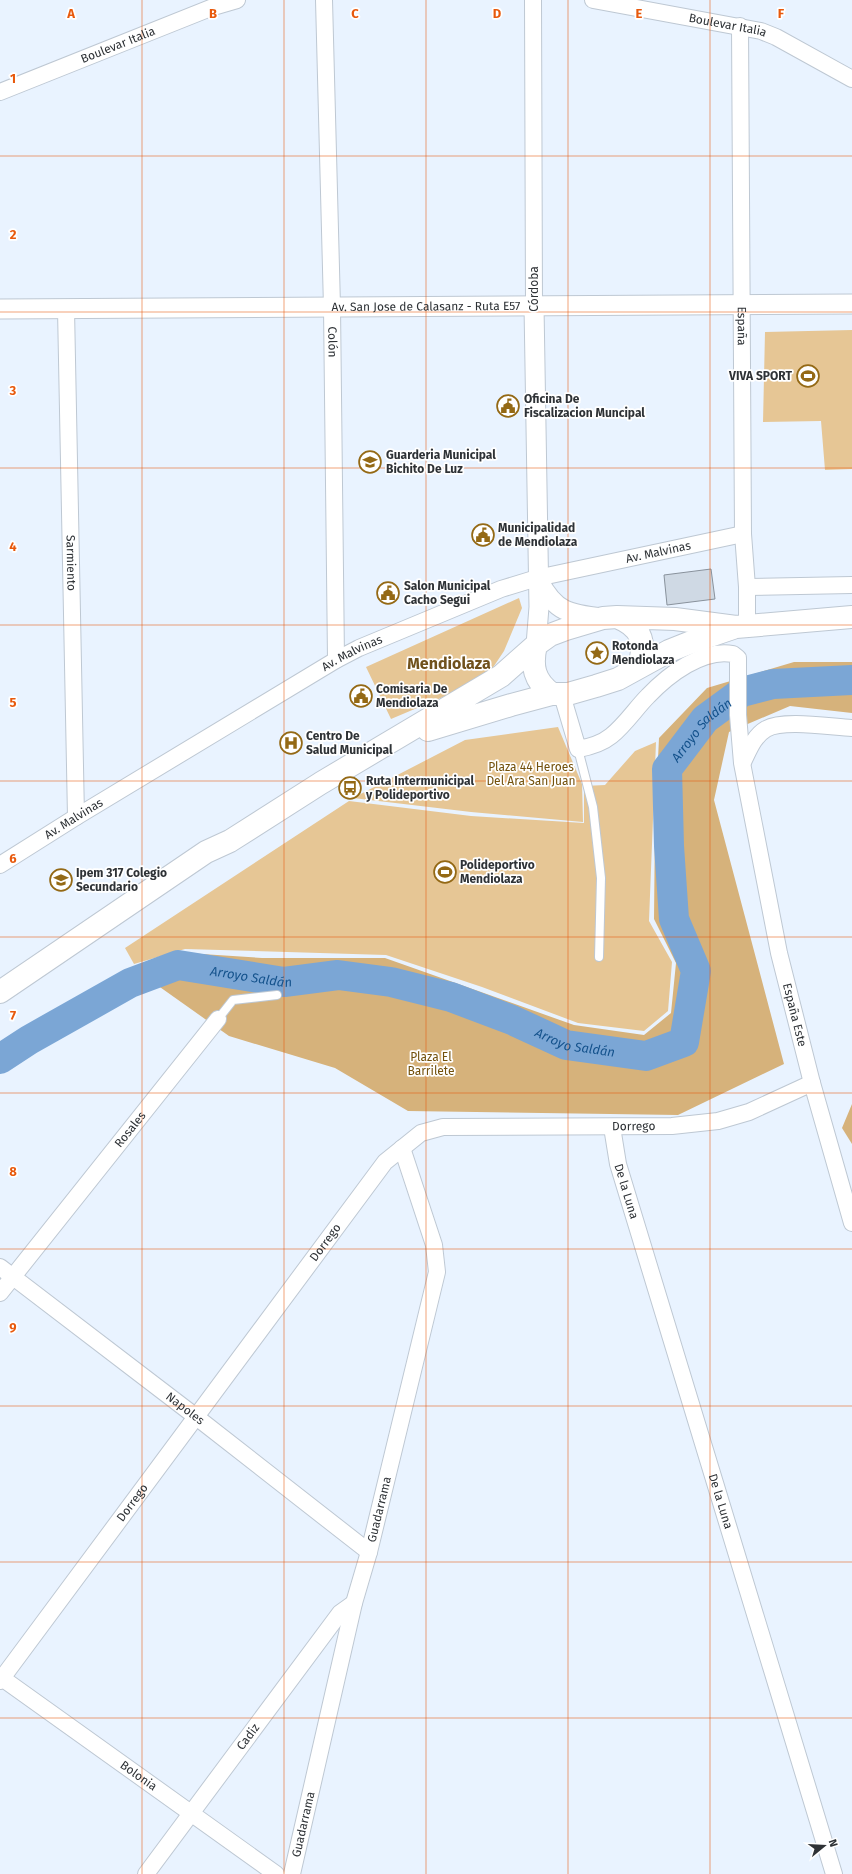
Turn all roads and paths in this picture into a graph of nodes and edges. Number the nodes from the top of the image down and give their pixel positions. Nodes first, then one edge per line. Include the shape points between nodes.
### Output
1 (237, 0) edge
2 (324, 0) edge
3 (533, 0) edge
4 (593, 0) edge
5 (213, 3) edge
6 (740, 26) junction
7 (852, 79) edge
8 (0, 92) edge
9 (852, 304) edge
10 (534, 306) junction
11 (743, 306) junction
12 (332, 308) junction
13 (0, 309) edge
14 (66, 309) junction
15 (743, 534) junction
16 (537, 578) junction
17 (852, 585) edge
18 (747, 587) junction
19 (610, 617) junction
20 (852, 617) edge
21 (742, 627) junction
22 (536, 645) junction
23 (336, 660) junction
24 (638, 668) junction
25 (557, 695) junction
26 (852, 728) edge
27 (392, 742) junction
28 (578, 749) junction
29 (742, 763) junction
30 (76, 816) junction
31 (230, 841) junction
32 (0, 865) edge
33 (598, 957) dead end
34 (0, 992) edge
35 (276, 995) dead end
36 (0, 1009) edge
37 (218, 1019) joint
38 (812, 1083) junction
39 (612, 1126) junction
40 (402, 1148) junction
41 (852, 1223) edge
42 (6, 1272) edge
43 (0, 1293) edge
44 (195, 1416) junction
45 (369, 1552) junction
46 (354, 1603) junction
47 (1, 1679) edge
48 (192, 1814) junction
49 (146, 1874) edge
50 (276, 1874) edge
51 (292, 1874) edge
52 (834, 1874) edge

1 - 5 street, Boulevar Italia
2 - 12 street, Colón
3 - 10 street, Córdoba
4 - 6 street, Boulevar Italia
5 - 8 street, Boulevar Italia
6 - 7 street, Boulevar Italia via 776,37
6 - 11 street, España
9 - 11 street, Av. San Jose de Calasanz - Ruta E57
10 - 11 street, Av. San Jose de Calasanz - Ruta E57
10 - 12 street, Av. San Jose de Calasanz - Ruta E57
10 - 16 street, Córdoba
11 - 15 street, España
12 - 14 street, Av. San Jose de Calasanz - Ruta E57
12 - 23 street, Colón
13 - 14 street, Av. San Jose de Calasanz - Ruta E57
14 - 30 street, Sarmiento
15 - 16 street, Av. Malvinas
15 - 18 street, España
16 - 19 street via 555,606 564,611 577,615
16 - 22 street, Córdoba via 539,608
16 - 23 street, Av. Malvinas via 502,589
17 - 18 street
18 - 21 street, España
19 - 21 main road via 675,619
19 - 22 main road via 550,635
19 - 24 main road via 629,622 636,628 643,648
20 - 21 main road
21 - 24 main road via 689,643
22 - 25 main road via 534,674 544,688
22 - 27 main road via 501,676
23 - 30 street, Av. Malvinas
24 - 25 main road via 618,679
25 - 27 main road via 477,715
25 - 28 street
26 - 29 street via 785,724 766,729 752,741
27 - 31 main road via 321,783
28 - 29 street, España Este via 593,746 611,736 667,679 699,659 716,653 733,654 738,658 739,665 738,715
28 - 33 lane via 593,807 601,878
29 - 38 street, España Este via 779,953
30 - 32 street, Av. Malvinas
31 - 34 main road via 206,852
31 - 36 main road via 212,858
35 - 37 lane, Rosales via 233,1000
37 - 42 street, Rosales
38 - 39 street, Dorrego via 750,1112 718,1121 672,1126
38 - 41 street, España Este
39 - 40 street, Dorrego via 443,1127 421,1133
39 - 52 street, De la Luna via 618,1164
40 - 44 street, Dorrego via 385,1162
40 - 45 street, Guadarrama via 434,1245 437,1272
42 - 43 street, Rosales
42 - 44 street, Napoles
44 - 45 street, Napoles
44 - 47 street, Dorrego
45 - 46 street, Guadarrama
46 - 48 street, Cadiz via 340,1613
46 - 51 street, Guadarrama
47 - 48 street, Bolonia
48 - 49 street, Cadiz
48 - 50 street, Bolonia

